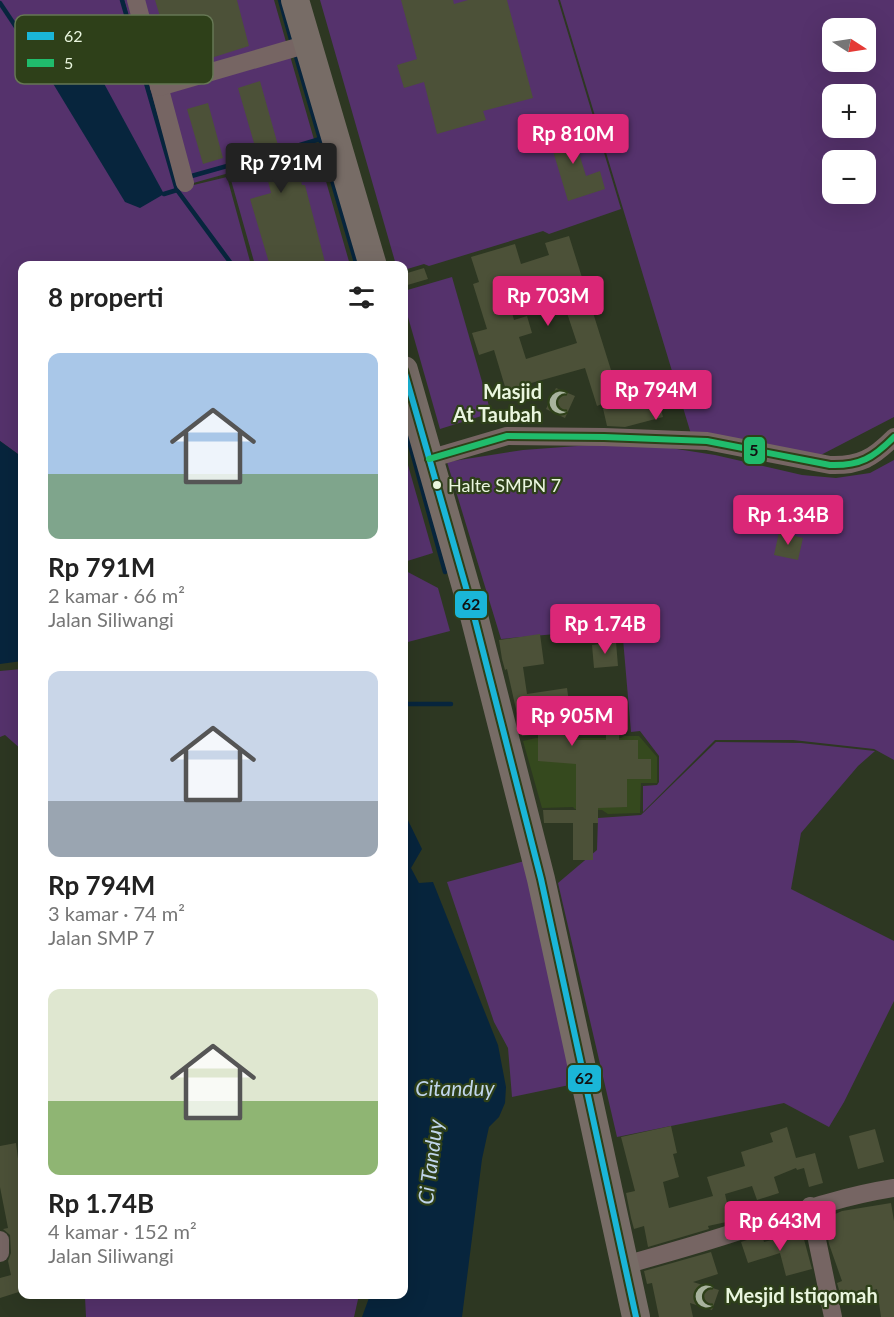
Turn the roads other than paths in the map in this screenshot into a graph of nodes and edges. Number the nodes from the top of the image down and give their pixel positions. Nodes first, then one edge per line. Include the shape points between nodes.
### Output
1 (136, 0) edge
2 (295, 0) edge
3 (140, 15) edge
4 (308, 44) junction
5 (213, 71) edge
6 (158, 84) edge
7 (169, 84) edge
8 (159, 87) junction
9 (185, 183) dead end
10 (372, 261) edge
11 (408, 384) edge
12 (894, 437) edge
13 (429, 459) junction
14 (894, 1188) edge
15 (810, 1206) junction
16 (0, 1240) edge
17 (0, 1253) edge
18 (625, 1265) junction
19 (636, 1317) edge
20 (833, 1317) edge

1 - 3 street
2 - 4 highway
4 - 5 street
4 - 10 highway
6 - 8 street
7 - 8 street
8 - 9 street
11 - 13 highway
12 - 13 street via 861,463 848,466 707,441 604,437 507,436
13 - 18 highway via 541,879
14 - 15 street
15 - 18 street
15 - 20 street
16 - 17 street
18 - 19 highway

